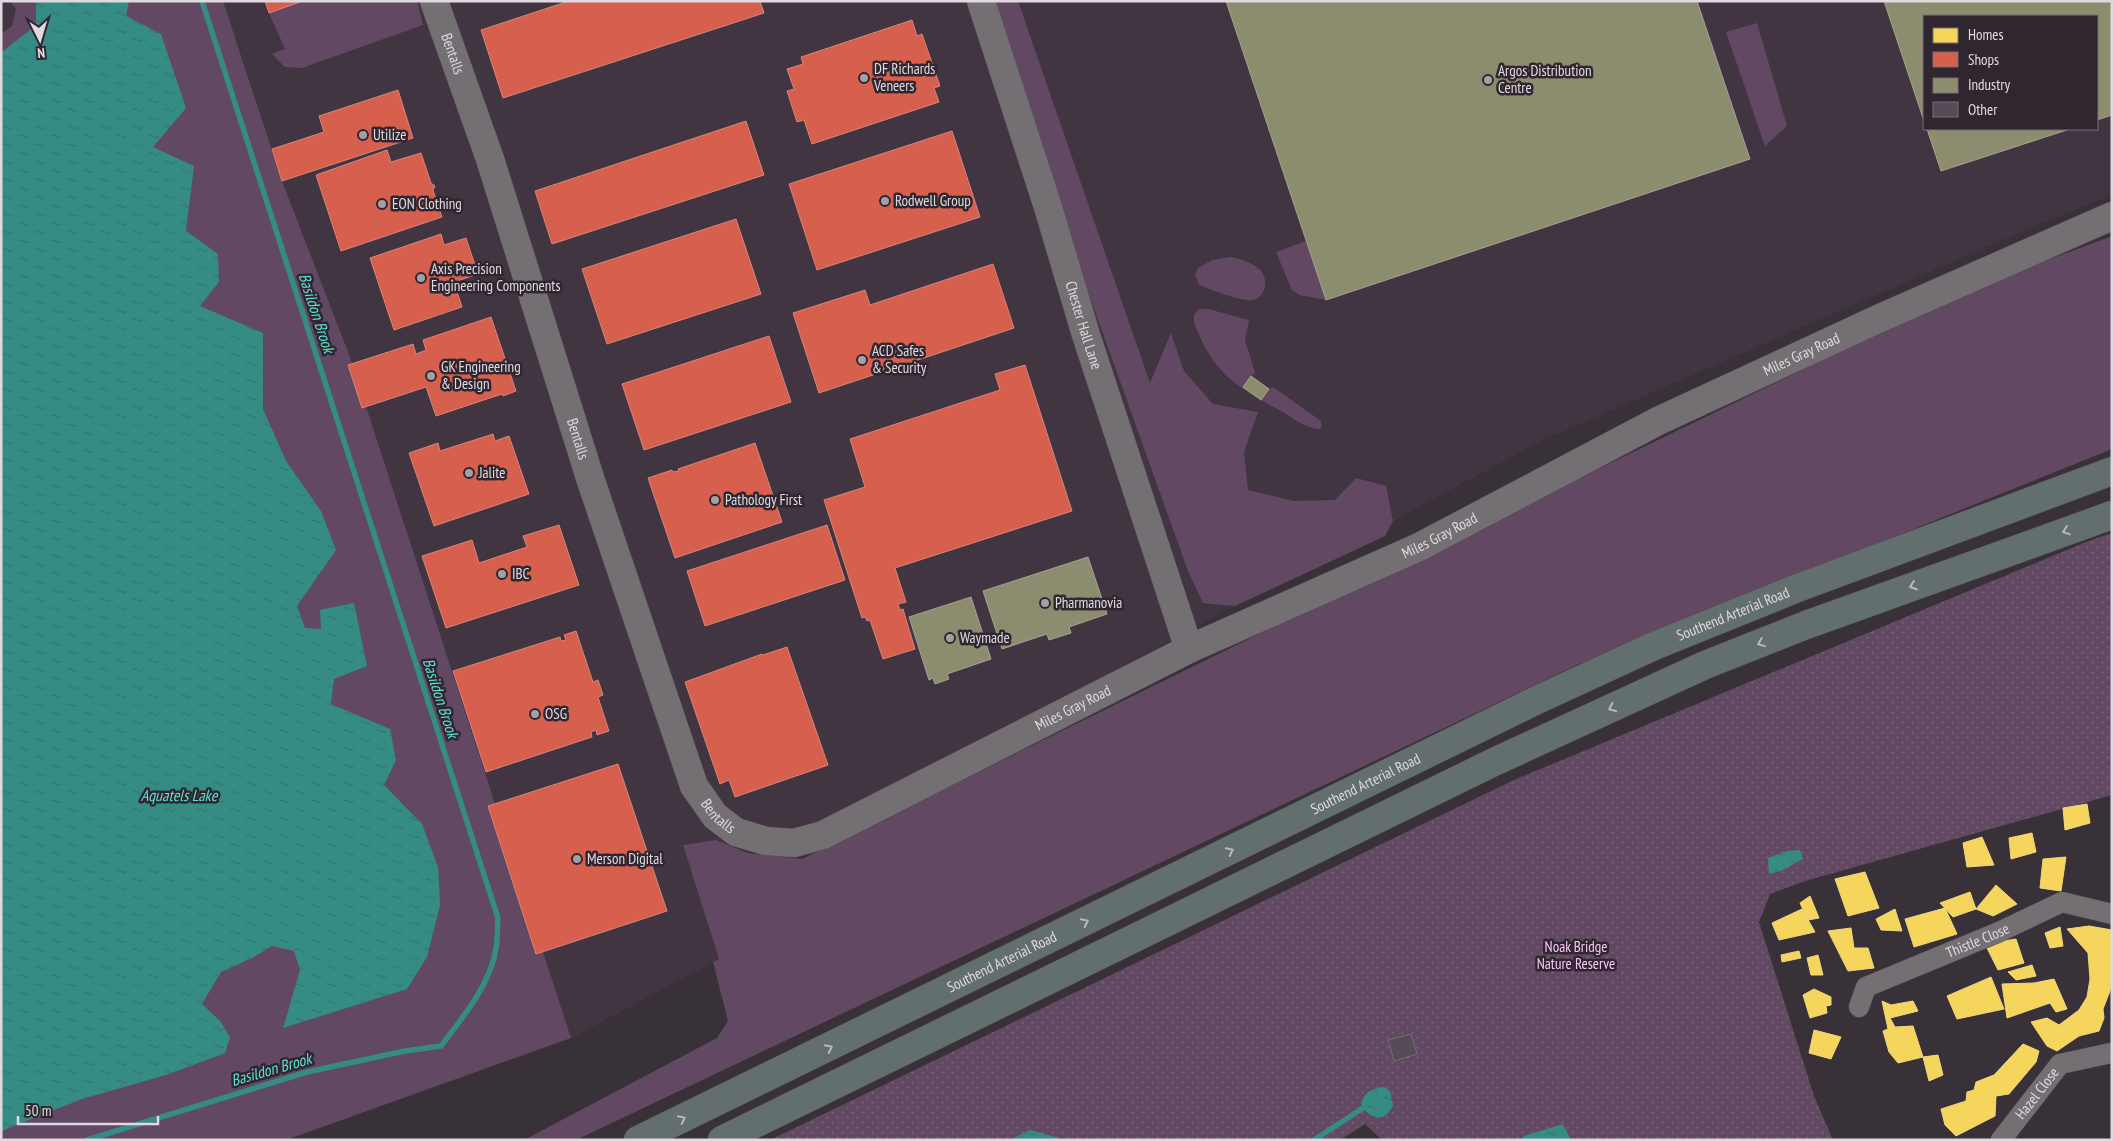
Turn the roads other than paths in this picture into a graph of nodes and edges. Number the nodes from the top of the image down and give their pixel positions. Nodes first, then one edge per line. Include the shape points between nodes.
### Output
1 (434, 1) edge
2 (981, 1) edge
3 (2112, 216) edge
4 (2112, 471) edge
5 (2112, 515) edge
6 (1189, 649) junction
7 (766, 841) joint
8 (2112, 914) edge
9 (1859, 1007) dead end
10 (2111, 1053) edge
11 (638, 1140) edge
12 (722, 1140) edge
13 (2001, 1140) edge

1 - 7 street, Bentalls via 490,159 591,481 694,786 715,816 736,832
2 - 6 street, Chester Hall Lane
3 - 6 street, Miles Gray Road via 1658,421 1419,547
11 -> 4 highway, Southend Arterial Road via 1539,698 1654,646 1795,589
5 -> 12 highway via 1806,625 1705,665 1496,761
6 - 7 street, Miles Gray Road via 823,835 794,843
8 - 9 street, Thistle Close via 2062,902 1866,987
10 - 13 street, Hazel Close via 2060,1064

